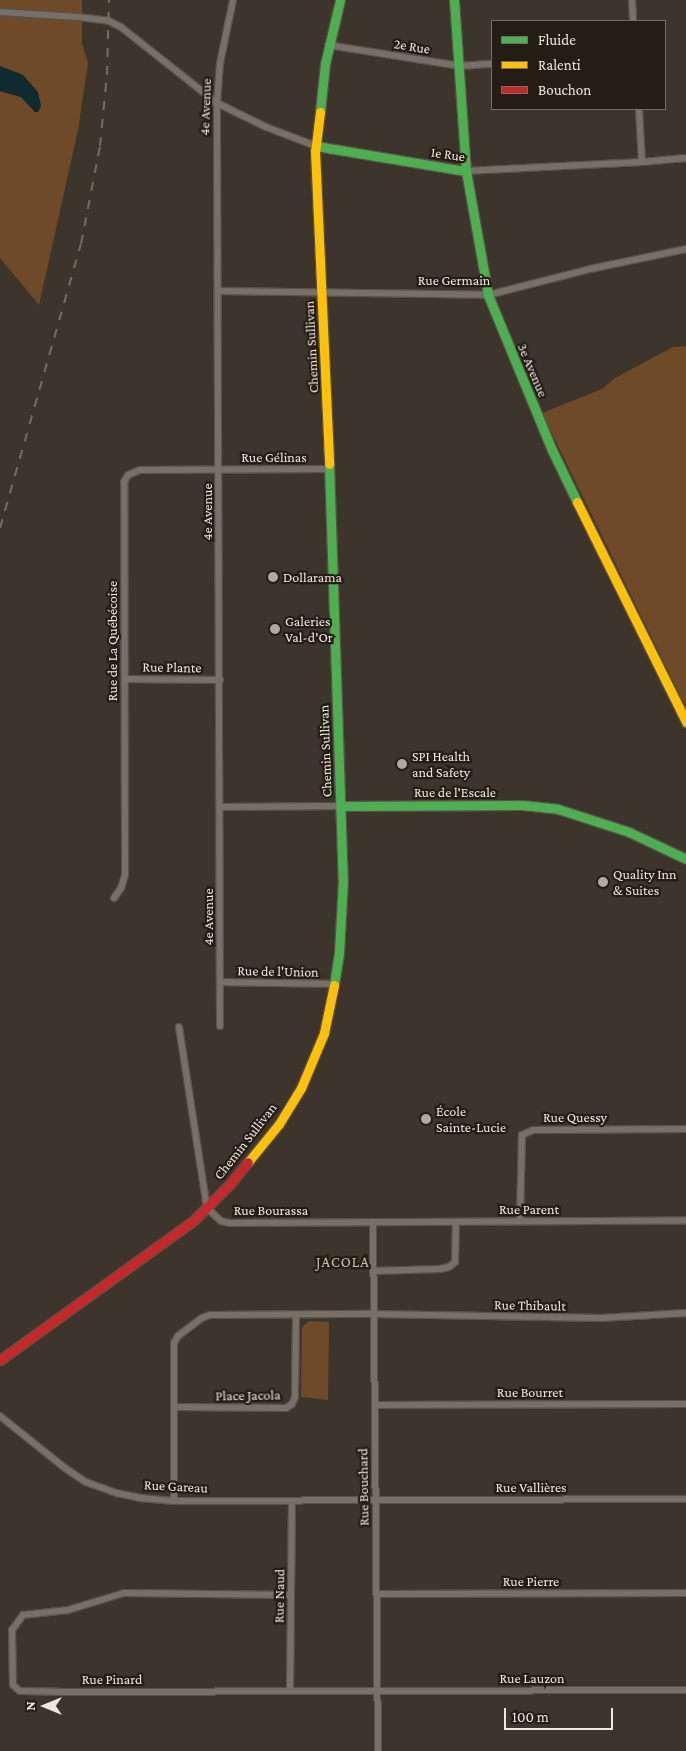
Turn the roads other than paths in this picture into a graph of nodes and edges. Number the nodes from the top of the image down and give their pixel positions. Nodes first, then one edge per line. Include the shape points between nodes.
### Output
1 (232, 0) edge
2 (340, 0) edge
3 (454, 0) edge
4 (632, 0) edge
5 (0, 12) edge
6 (633, 20) edge
7 (328, 46) junction
8 (491, 64) edge
9 (460, 66) junction
10 (217, 103) junction
11 (639, 110) edge
12 (316, 146) junction
13 (686, 158) edge
14 (642, 162) junction
15 (466, 171) junction
16 (686, 249) edge
17 (218, 291) junction
18 (322, 291) junction
19 (488, 295) junction
20 (220, 470) junction
21 (329, 470) junction
22 (125, 679) junction
23 (220, 680) junction
24 (686, 722) edge
25 (341, 806) junction
26 (221, 807) junction
27 (683, 858) edge
28 (686, 866) edge
29 (114, 898) dead end
30 (220, 982) junction
31 (335, 984) junction
32 (220, 1026) dead end
33 (179, 1027) dead end
34 (686, 1129) edge
35 (207, 1208) junction
36 (686, 1220) edge
37 (373, 1222) junction
38 (456, 1222) junction
39 (520, 1222) junction
40 (373, 1271) junction
41 (686, 1313) edge
42 (373, 1314) junction
43 (296, 1316) junction
44 (0, 1360) edge
45 (686, 1404) edge
46 (375, 1405) junction
47 (175, 1408) junction
48 (0, 1416) edge
49 (686, 1499) edge
50 (292, 1500) junction
51 (376, 1500) junction
52 (174, 1501) junction
53 (686, 1593) edge
54 (377, 1594) junction
55 (291, 1595) junction
56 (686, 1690) edge
57 (290, 1691) junction
58 (377, 1691) junction
59 (378, 1751) edge

1 - 10 street, 4e Avenue via 220,63
2 - 7 main road, Chemin Sullivan
3 - 9 main road, 3e Avenue
4 - 6 street
5 - 10 street, 1e Rue via 109,21
7 - 9 street, 2e Rue
7 - 12 main road, Chemin Sullivan
8 - 9 street, 2e Rue
9 - 15 main road, 3e Avenue
10 - 12 street, 1e Rue
10 - 17 street, 4e Avenue
11 - 14 street
12 - 15 main road, 1e Rue
12 - 18 main road, Chemin Sullivan
13 - 14 street, 1e Rue
14 - 15 street, 1e Rue
15 - 19 main road, 3e Avenue
16 - 19 street, Rue Germain
17 - 18 street, Rue Germain
17 - 20 street, 4e Avenue
18 - 19 street, Rue Germain
18 - 21 main road, Chemin Sullivan
19 - 24 main road, 3e Avenue via 552,450
20 - 21 street, Rue Gélinas
20 - 22 street, Rue de La Québécoise via 140,470 128,475 124,482
20 - 23 street, 4e Avenue
21 - 25 main road, Chemin Sullivan
22 - 23 street, Rue Plante
22 - 29 street, Rue de La Québécoise via 125,875
23 - 26 street, 4e Avenue
25 - 26 street, Rue de l'Escale
25 - 27 main road, Rue de l'Escale via 522,805 558,809 629,832
25 - 31 main road, Chemin Sullivan via 343,920
26 - 30 street, 4e Avenue
27 - 28 main road, Rue de l'Escale
30 - 31 street, Rue de l'Union
30 - 32 street, 4e Avenue
31 - 35 main road, Chemin Sullivan via 324,1033 301,1088 259,1150
33 - 35 street
34 - 39 street, Rue Quessy via 533,1130 522,1135
35 - 37 street, Rue Bourassa via 221,1221 230,1223
35 - 44 main road, Chemin Sullivan
36 - 39 street, Rue Parent
37 - 38 street, Rue Parent
37 - 40 street, Rue Bouchard
38 - 39 street, Rue Parent
38 - 40 street via 455,1262 450,1267
40 - 42 street, Rue Bouchard
41 - 42 street, Rue Thibault via 601,1318
42 - 43 street
42 - 46 street, Rue Bouchard
43 - 47 street via 210,1315 178,1336 174,1343
43 - 47 street, Place Jacola via 295,1397 292,1404 286,1408
45 - 46 street, Rue Bourret
46 - 51 street, Rue Bouchard
47 - 52 street
48 - 52 street, Rue Gareau via 86,1482 117,1493
49 - 51 street, Rue Vallières
50 - 51 street, Rue Gareau
50 - 52 street, Rue Gareau
50 - 55 street, Rue Naud
51 - 54 street, Rue Bouchard
53 - 54 street, Rue Pierre
54 - 58 street, Rue Bouchard
55 - 57 street, Rue Naud
55 - 57 street, Rue Pinard via 124,1593 68,1610 24,1616 12,1630 13,1685 20,1691
56 - 58 street, Rue Lauzon
57 - 58 street, Rue Pinard
58 - 59 street, Rue Bouchard

